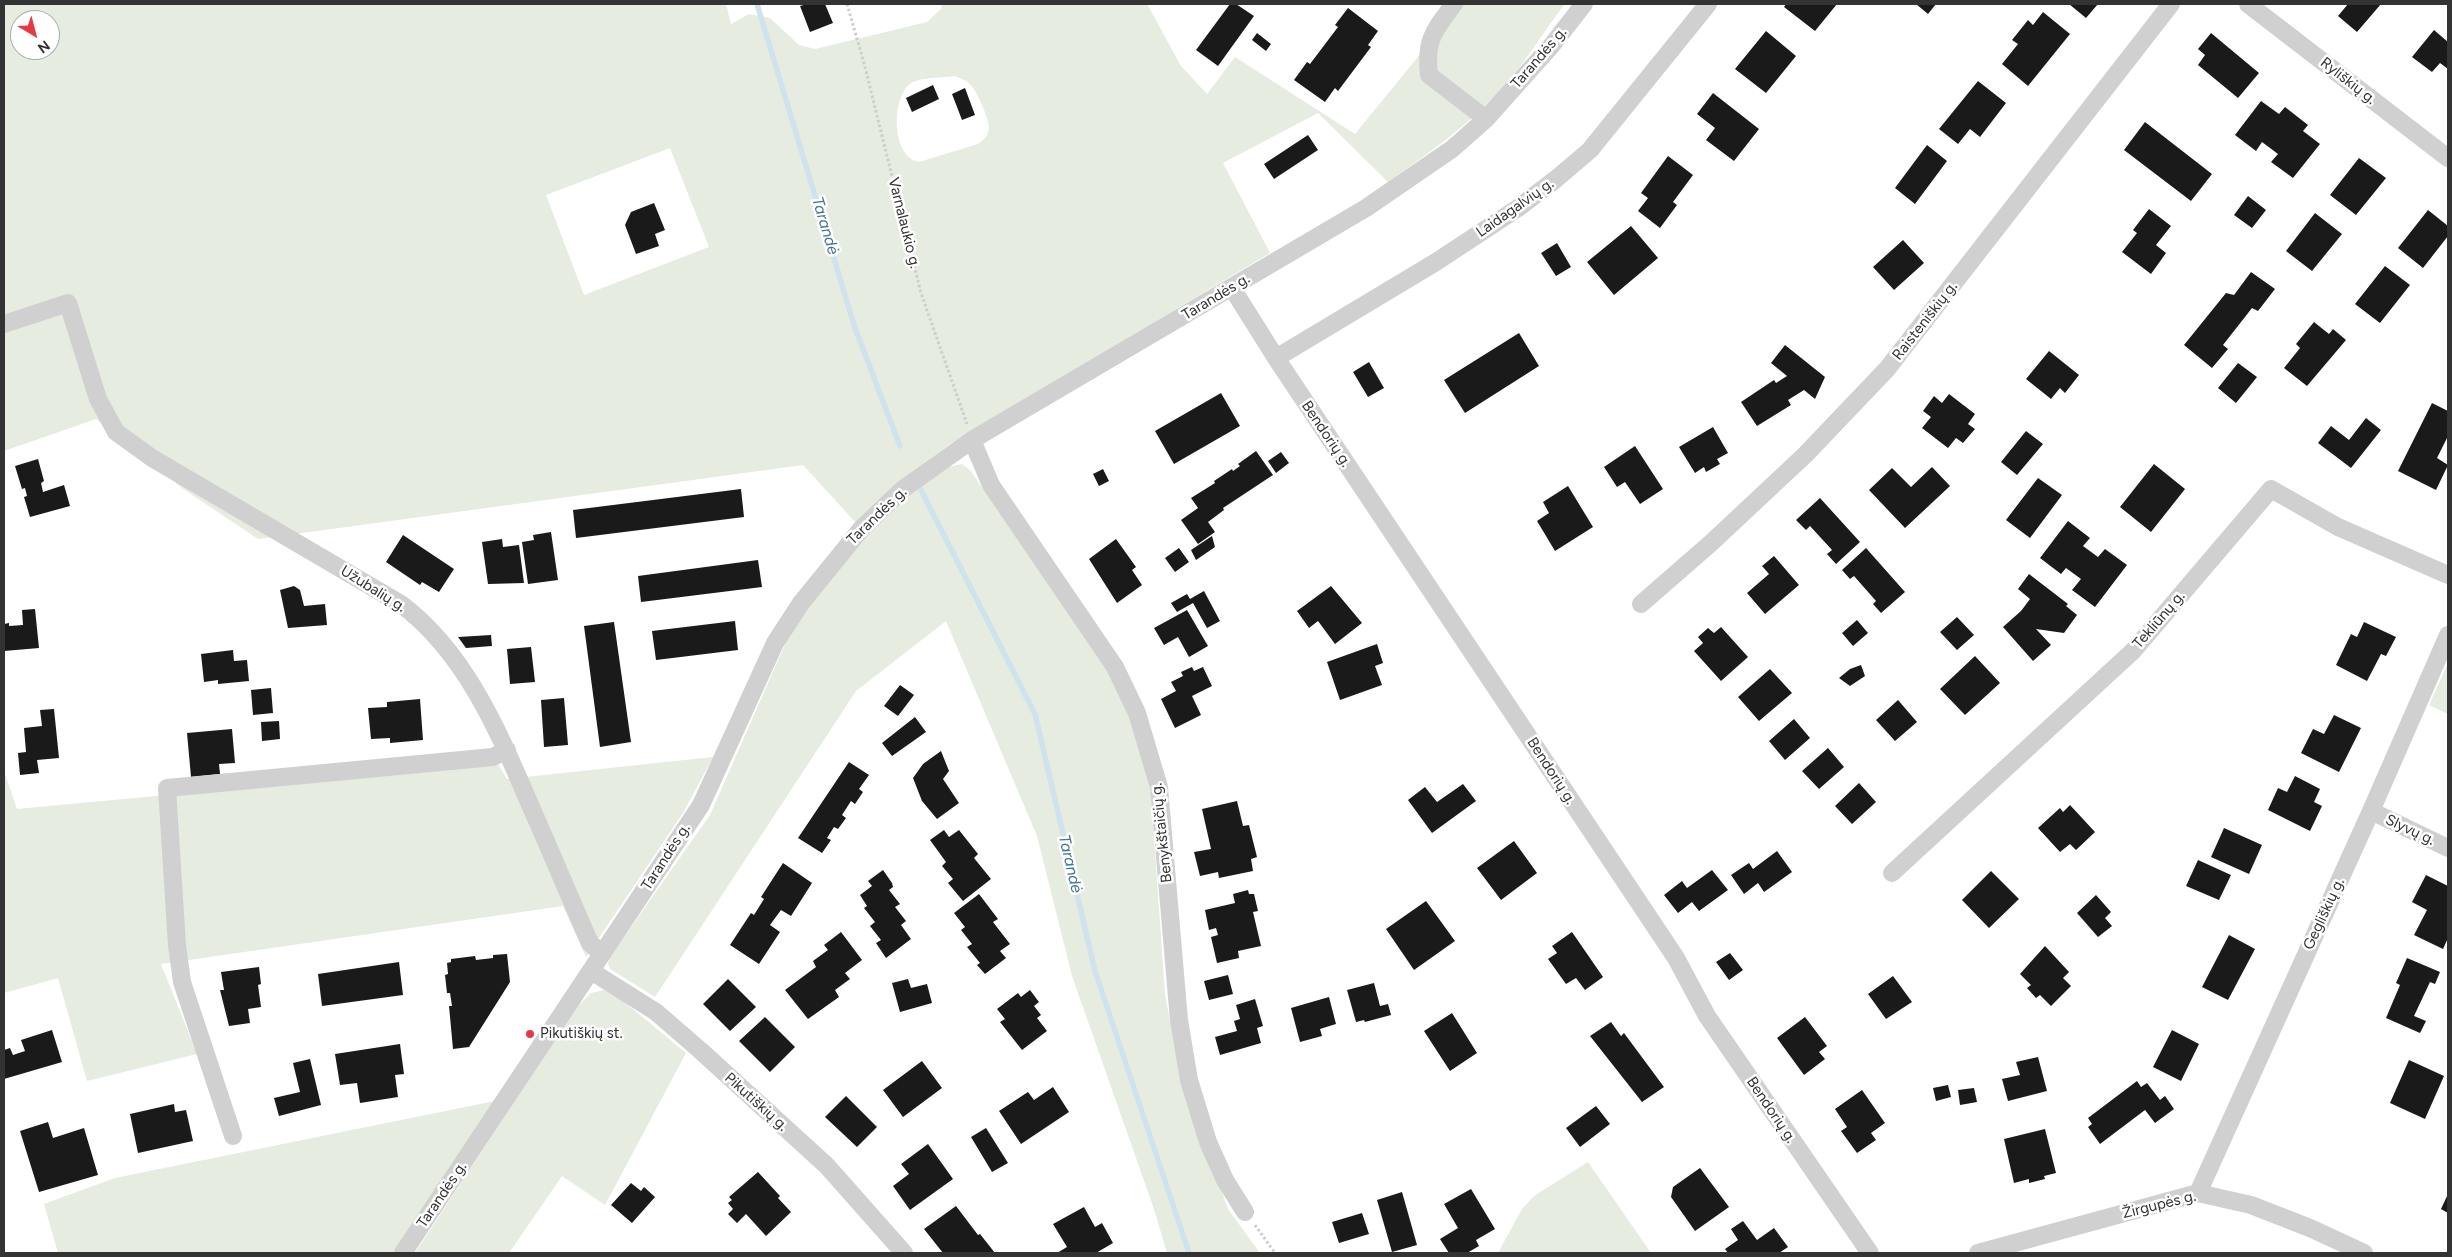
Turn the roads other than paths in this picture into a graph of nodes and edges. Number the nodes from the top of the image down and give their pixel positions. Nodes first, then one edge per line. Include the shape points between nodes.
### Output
1 (1454, 4) edge
2 (1584, 4) edge
3 (1708, 4) edge
4 (2171, 4) edge
5 (2248, 4) edge
6 (1486, 119) junction
7 (2448, 158) edge
8 (1232, 288) junction
9 (4, 324) edge
10 (1276, 358) junction
11 (972, 440) junction
12 (2448, 575) edge
13 (1641, 604) dead end
14 (2448, 635) edge
15 (507, 750) junction
16 (2371, 811) junction
17 (2448, 848) edge
18 (1892, 873) dead end
19 (602, 954) junction
20 (591, 971) junction
21 (234, 1136) dead end
22 (2198, 1193) junction
23 (1245, 1212) road end
24 (403, 1253) edge
25 (904, 1253) edge
26 (1870, 1253) edge
27 (1978, 1253) edge
28 (2364, 1253) edge

1 - 6 street via 1432,34 1427,55 1429,75
2 - 6 street, Tarandės g.
3 - 10 street, Laidagalvių g. via 1590,150 1556,179 1436,262
4 - 13 street, Raisteniškių g. via 1887,369 1805,455 1712,543
5 - 7 street, Ryliškių g.
6 - 8 street, Tarandės g. via 1409,180
8 - 10 street, Bendorių g.
8 - 11 street, Tarandės g.
9 - 15 street, Užubalių g. via 68,303 98,399 116,432 152,458 401,604 419,618 434,633 487,708
10 - 26 street, Bendorių g. via 1676,958 1707,1016
11 - 19 street, Tarandės g. via 903,489 862,528 801,603 775,643 701,805
11 - 23 street, Benykštaičių g. via 991,485 1115,667 1137,713 1159,787 1179,1020 1189,1080 1208,1142
12 - 18 street, Tekliūnų g. via 2338,526 2271,489 2132,651
14 - 16 street, Gegliškių g.
15 - 19 street, Užubalių g. via 590,943
15 - 21 street via 493,757 167,788 176,945 182,982
16 - 17 street, Slyvų g.
16 - 22 street, Gegliškių g.
19 - 20 street, Tarandės g.
20 - 24 street, Tarandės g.
20 - 25 street, Pikutiškių g. via 656,1012 708,1058 827,1166
22 - 27 street, Žirgupės g.
22 - 28 street, Žirgupės g. via 2251,1205

